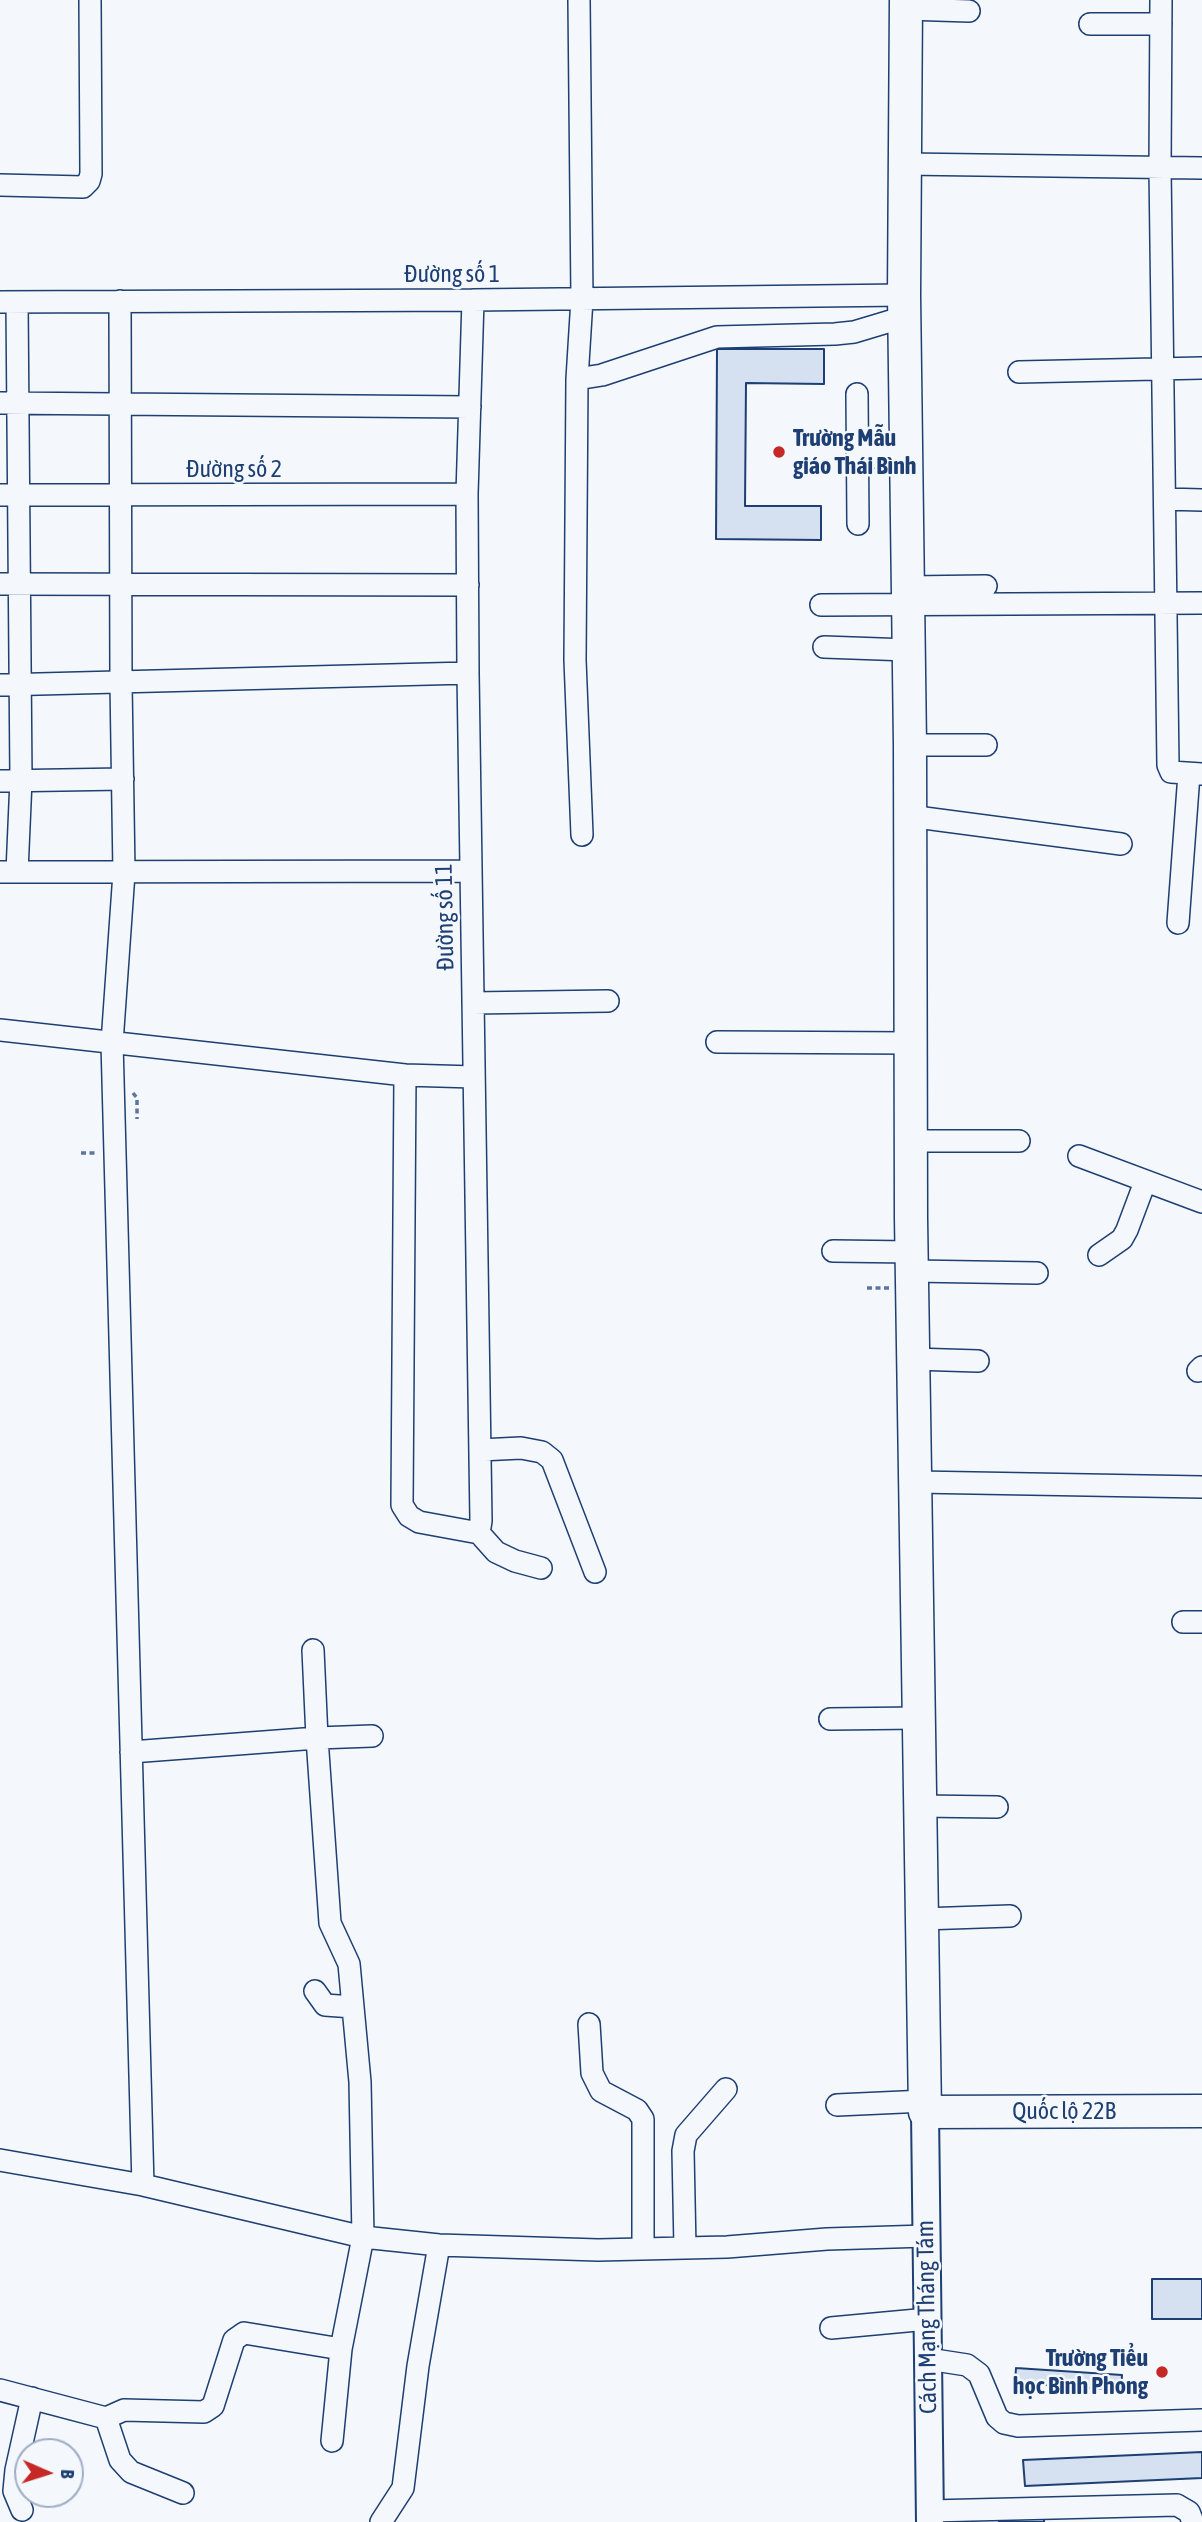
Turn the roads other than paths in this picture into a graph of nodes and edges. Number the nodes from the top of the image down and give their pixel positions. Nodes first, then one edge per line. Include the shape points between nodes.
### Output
1 (90, 0) edge
2 (579, 0) edge
3 (1161, 0) edge
4 (906, 4) edge
5 (969, 11) dead end
6 (1090, 24) dead end
7 (1161, 24) junction
8 (905, 164) junction
9 (1160, 167) junction
10 (1202, 168) edge
11 (0, 185) edge
12 (582, 299) junction
13 (473, 300) junction
14 (120, 301) junction
15 (9, 302) edge
16 (904, 306) junction
17 (1163, 368) junction
18 (1202, 368) edge
19 (1019, 372) dead end
20 (577, 379) junction
21 (857, 394) dead end
22 (9, 404) edge
23 (120, 404) junction
24 (470, 407) junction
25 (857, 457) junction
26 (906, 457) junction
27 (467, 494) junction
28 (9, 495) edge
29 (120, 495) junction
30 (1165, 499) junction
31 (1202, 500) edge
32 (858, 524) dead end
33 (10, 585) edge
34 (120, 585) junction
35 (468, 585) junction
36 (986, 586) dead end
37 (908, 596) junction
38 (1167, 603) junction
39 (1202, 603) edge
40 (821, 605) dead end
41 (824, 647) dead end
42 (908, 650) junction
43 (468, 673) junction
44 (121, 683) junction
45 (10, 685) edge
46 (910, 745) junction
47 (986, 745) dead end
48 (1196, 774) edge
49 (122, 779) junction
50 (10, 780) edge
51 (909, 816) junction
52 (582, 835) dead end
53 (1121, 844) dead end
54 (470, 871) junction
55 (8, 872) edge
56 (124, 873) junction
57 (1178, 923) dead end
58 (608, 1001) dead end
59 (473, 1003) junction
60 (0, 1030) edge
61 (717, 1042) dead end
62 (112, 1043) junction
63 (910, 1043) junction
64 (405, 1075) junction
65 (474, 1077) junction
66 (911, 1140) junction
67 (1019, 1141) dead end
68 (1079, 1156) dead end
69 (1145, 1182) junction
70 (1202, 1202) edge
71 (833, 1251) dead end
72 (1099, 1255) dead end
73 (912, 1261) junction
74 (1037, 1273) dead end
75 (914, 1359) junction
76 (978, 1361) dead end
77 (480, 1450) junction
78 (916, 1482) junction
79 (1202, 1487) edge
80 (479, 1533) junction
81 (541, 1568) dead end
82 (595, 1572) dead end
83 (313, 1650) dead end
84 (919, 1718) junction
85 (830, 1719) dead end
86 (372, 1736) dead end
87 (317, 1738) junction
88 (131, 1752) junction
89 (920, 1806) junction
90 (997, 1807) dead end
91 (1010, 1916) dead end
92 (922, 1919) junction
93 (315, 1991) dead end
94 (353, 2007) junction
95 (589, 2024) dead end
96 (726, 2090) dead end
97 (837, 2105) dead end
98 (925, 2107) junction
99 (1202, 2110) edge
100 (0, 2160) edge
101 (143, 2185) junction
102 (363, 2236) junction
103 (926, 2236) junction
104 (439, 2245) junction
105 (685, 2248) junction
106 (643, 2249) junction
107 (928, 2319) junction
108 (831, 2328) dead end
109 (341, 2349) junction
110 (928, 2359) junction
111 (0, 2390) edge
112 (32, 2398) junction
113 (106, 2418) junction
114 (1202, 2420) edge
115 (332, 2441) dead end
116 (403, 2488) junction
117 (183, 2493) dead end
118 (22, 2510) dead end
119 (930, 2516) edge
120 (381, 2522) edge
121 (402, 2522) edge
122 (1193, 2522) edge

1 - 11 street via 89,181 83,187
2 - 12 street
3 - 7 street
4 - 5 street
4 - 8 highway
6 - 7 street
7 - 9 street
8 - 9 street
8 - 16 highway
9 - 10 street
9 - 17 street
12 - 13 street, Đường số 1
12 - 16 street, Đường số 1
12 - 20 street
13 - 14 street, Đường số 1
13 - 24 street, Đường số 11
14 - 15 street, Đường số 1
14 - 23 street
15 - 22 street
16 - 20 street via 854,332 717,337
16 - 26 highway
17 - 18 street
17 - 19 street
17 - 30 street
20 - 52 street via 575,660
21 - 25 street
22 - 23 street
22 - 28 street
23 - 24 street
23 - 29 street
24 - 27 street, Đường số 11
25 - 26 street
25 - 32 street
26 - 37 highway
27 - 29 street, Đường số 2
27 - 35 street, Đường số 11
28 - 29 street, Đường số 2
28 - 33 street
29 - 34 street
30 - 31 street
30 - 38 street
33 - 34 street
33 - 45 street
34 - 35 street
34 - 44 street
35 - 43 street, Đường số 11
36 - 37 street
37 - 38 street
37 - 40 street
37 - 42 highway
38 - 39 street
38 - 48 street via 1168,765 1171,772
41 - 42 street
42 - 46 highway
43 - 44 street
43 - 54 street, Đường số 11
44 - 45 street
44 - 49 street
45 - 50 street
46 - 47 street
46 - 51 highway
48 - 57 street
49 - 50 street
49 - 56 street
50 - 55 street
51 - 53 street
51 - 63 highway
54 - 56 street
54 - 59 street, Đường số 11
55 - 56 street
56 - 62 street
58 - 59 street
59 - 65 street, Đường số 11
60 - 62 street
61 - 63 street
62 - 64 street
62 - 88 street
63 - 66 highway
64 - 65 street
64 - 80 street via 402,1505 419,1522
65 - 77 street, Đường số 11
66 - 67 street
66 - 73 highway
68 - 69 street
69 - 70 street
69 - 72 street via 1122,1239
71 - 73 street
73 - 74 street
73 - 75 highway
75 - 76 street
75 - 78 highway
77 - 80 street, Đường số 11
77 - 82 street via 521,1448 542,1452 552,1460
78 - 79 street
78 - 84 highway
80 - 81 street via 496,1552
83 - 87 street
84 - 85 street
84 - 89 highway
86 - 87 street
87 - 88 street
87 - 94 street via 330,1923 349,1964
88 - 101 street
89 - 90 street
89 - 92 highway
91 - 92 street
92 - 98 highway
93 - 94 street via 325,2005
94 - 102 street via 360,2082
95 - 106 street via 592,2073 601,2091 637,2110 643,2119
96 - 105 street via 686,2135
97 - 98 street
98 - 99 highway, Quốc lộ 22B
98 - 103 main road, Cách Mạng Tháng Tám
100 - 101 street
101 - 102 street
102 - 104 street
102 - 109 street
103 - 105 street
103 - 107 main road, Cách Mạng Tháng Tám
104 - 106 street
104 - 116 street
105 - 106 street
107 - 108 street
107 - 110 main road, Cách Mạng Tháng Tám
109 - 113 street via 244,2333 234,2340 208,2410 124,2410
109 - 115 street
110 - 114 street via 967,2365 979,2374 997,2417 1004,2423
110 - 119 main road, Cách Mạng Tháng Tám
111 - 112 street
112 - 113 street
112 - 118 street via 14,2491
113 - 117 street via 120,2460 131,2472
116 - 120 street
116 - 121 street
119 - 122 street via 1177,2505 1189,2512

